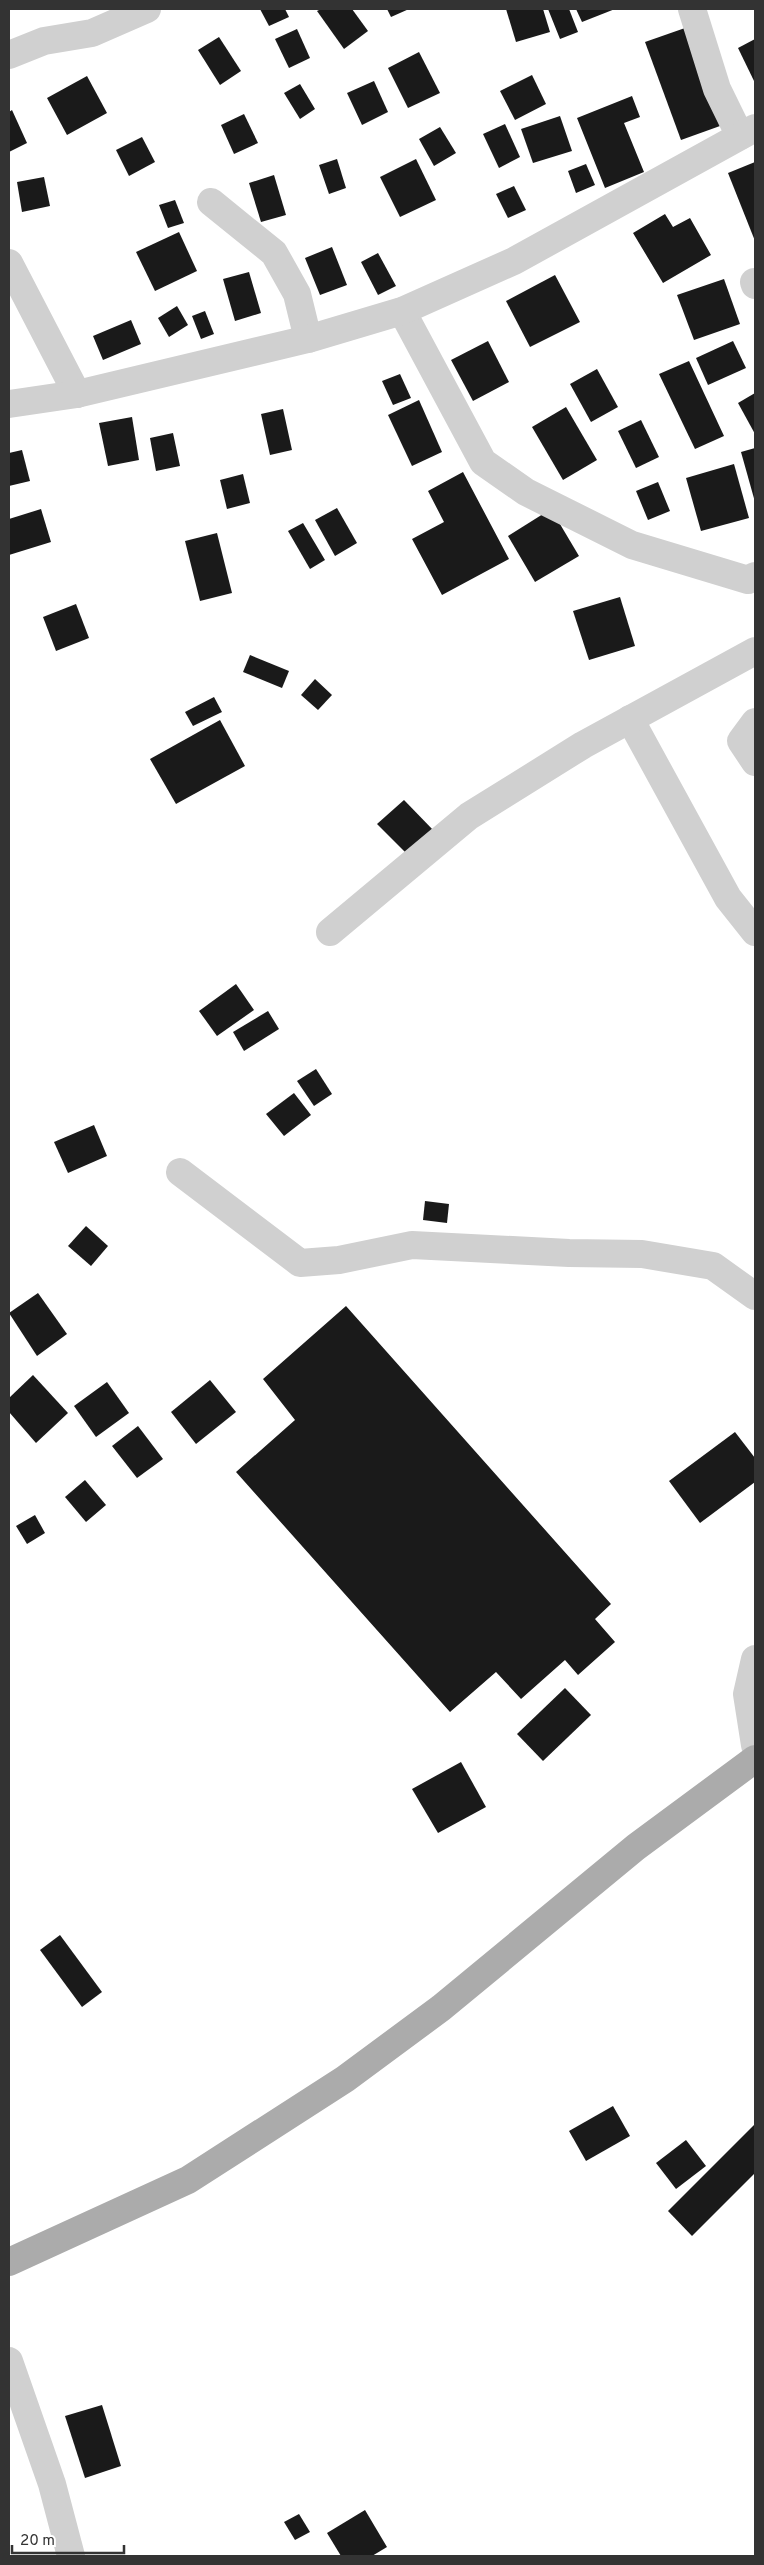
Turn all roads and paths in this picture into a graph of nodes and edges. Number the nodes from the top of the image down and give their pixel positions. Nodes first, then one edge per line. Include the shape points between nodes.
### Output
1 (147, 9) edge
2 (692, 9) edge
3 (9, 54) edge
4 (748, 132) edge
5 (211, 202) dead end
6 (9, 264) edge
7 (402, 311) junction
8 (308, 339) junction
9 (77, 394) junction
10 (9, 404) edge
11 (753, 585) edge
12 (755, 650) edge
13 (630, 719) junction
14 (755, 722) edge
15 (755, 762) edge
16 (330, 932) dead end
17 (755, 932) edge
18 (180, 1172) dead end
19 (755, 1296) edge
20 (755, 1659) edge
21 (755, 1745) edge
22 (755, 1759) edge
23 (9, 2262) edge
24 (9, 2361) edge
25 (71, 2556) edge

1 - 3 street via 92,33 44,41
2 - 4 street via 717,89
4 - 7 street via 514,261
5 - 8 street via 274,253 297,294
6 - 9 street
7 - 8 street
7 - 11 street via 483,462 526,492 632,545
8 - 9 street
9 - 10 street
12 - 13 street
13 - 16 street via 469,816
13 - 17 street via 728,898
14 - 15 street via 741,741
18 - 19 street via 300,1264 339,1260 412,1245 642,1254 713,1266
20 - 21 street via 747,1694
22 - 23 main road via 636,1847 441,2008 345,2079 188,2180
24 - 25 street via 52,2484

